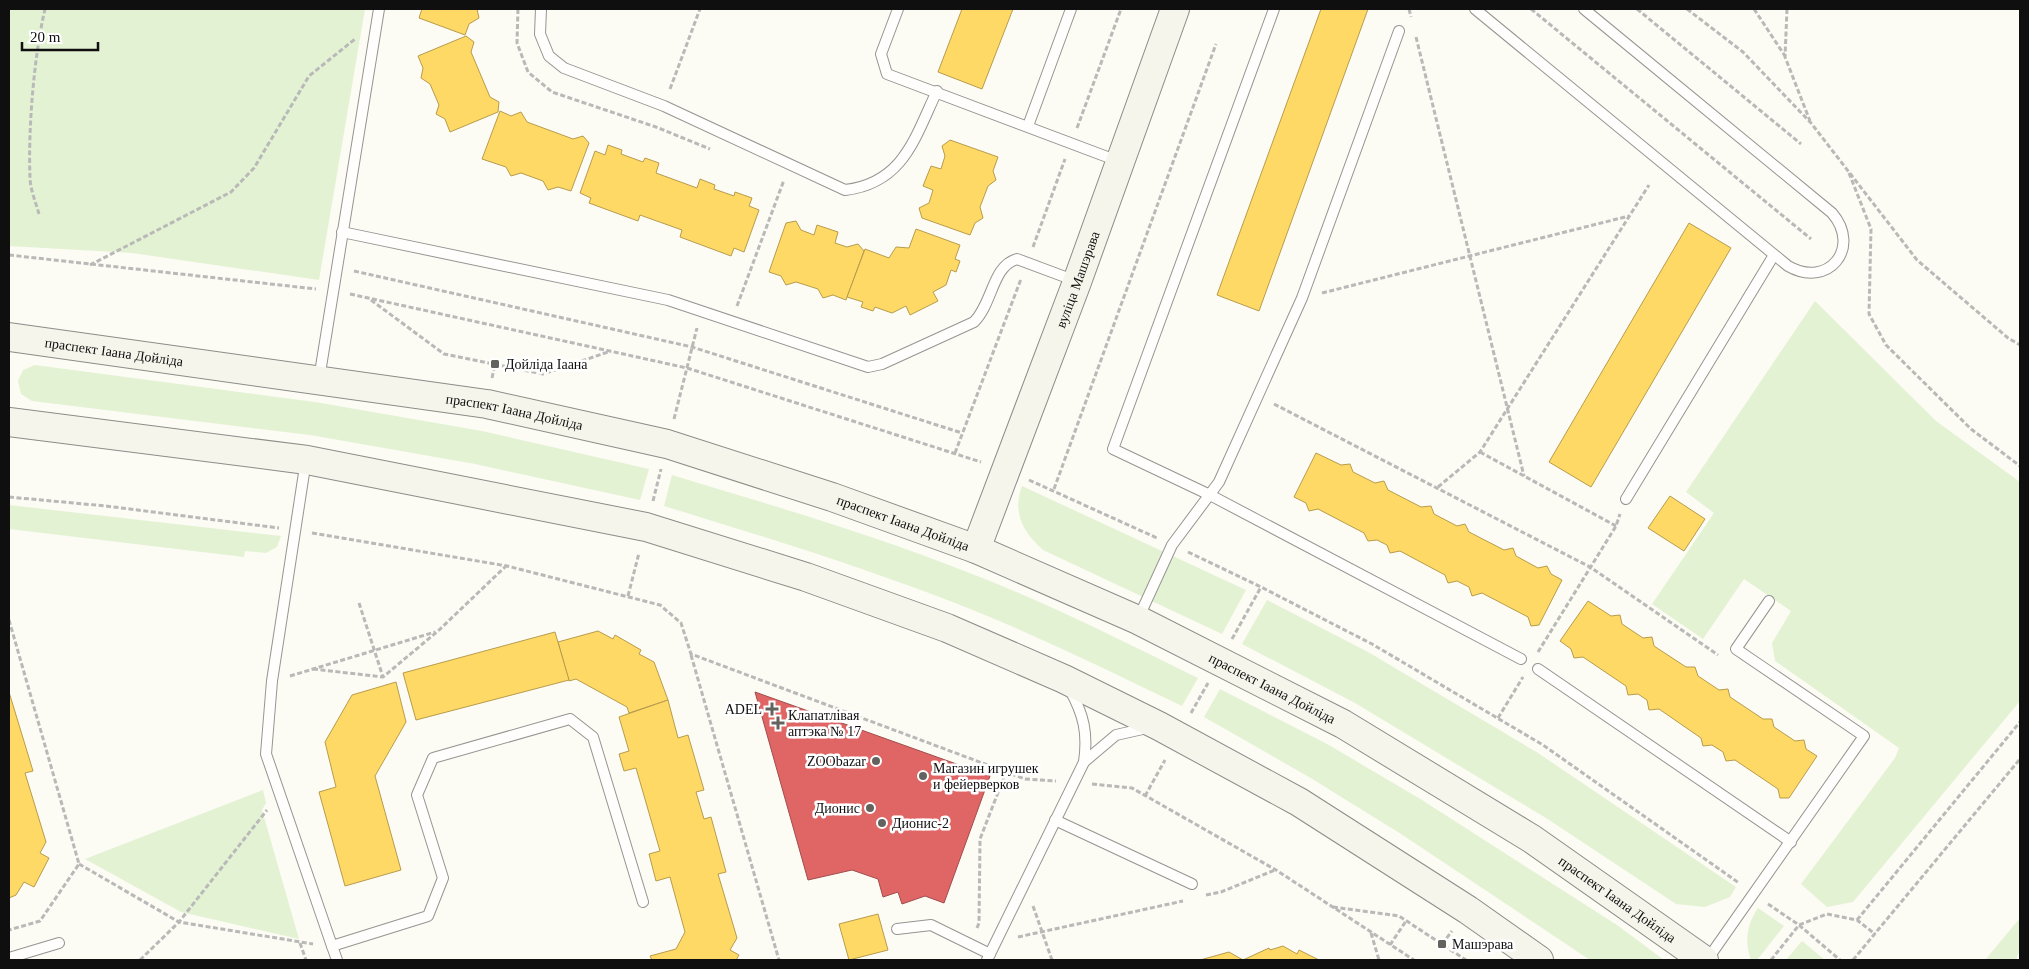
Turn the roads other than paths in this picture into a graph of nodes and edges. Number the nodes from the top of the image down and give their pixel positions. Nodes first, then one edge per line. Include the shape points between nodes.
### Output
1 (379, 9) edge
2 (542, 9) edge
3 (898, 9) edge
4 (1071, 9) edge
5 (1175, 9) edge
6 (1274, 9) edge
7 (1475, 9) edge
8 (1584, 9) edge
9 (1399, 31) dead end
10 (936, 91) junction
11 (1028, 126) junction
12 (1119, 162) junction
13 (342, 232) junction
14 (1774, 255) junction
15 (1077, 282) junction
16 (9, 337) edge
17 (319, 380) junction
18 (9, 422) edge
19 (307, 460) junction
20 (1210, 495) junction
21 (1626, 500) road end
22 (976, 549) junction
23 (1769, 601) dead end
24 (1138, 620) junction
25 (1520, 659) dead end
26 (1536, 664) road end
27 (1064, 679) junction
28 (1169, 731) junction
29 (1084, 762) junction
30 (1055, 820) junction
31 (1791, 842) junction
32 (1192, 884) dead end
33 (643, 902) dead end
34 (896, 929) dead end
35 (59, 943) dead end
36 (332, 946) junction
37 (988, 957) edge
38 (9, 958) edge
39 (337, 960) edge
40 (1539, 960) edge
41 (1706, 960) edge

1 - 13 lane
2 - 10 lane via 540,34 549,56 564,68 664,106 846,190 858,189 894,170 904,159
3 - 10 lane via 881,54 887,74
4 - 11 lane
5 - 12 main road, вуліца Машэрава
6 - 20 lane via 1113,449
7 - 14 lane
8 - 14 lane via 1840,222 1844,245 1840,257 1822,272 1798,272
9 - 20 lane via 1302,298 1219,482
10 - 11 lane
11 - 12 lane
12 - 15 main road, вуліца Машэрава
13 - 15 lane via 668,300 868,367 882,364 974,322 984,312 1000,271 1007,262 1017,259
13 - 17 lane
14 - 21 lane
15 - 22 main road, вуліца Машэрава
16 - 17 main road, праспект Іаана Дойліда
17 - 22 main road, праспект Іаана Дойліда via 487,404 667,444 832,497
18 - 19 main road
19 - 27 main road via 646,527 806,577 947,628
19 - 36 lane via 272,681 266,754
20 - 24 lane via 1172,545
20 - 25 lane
22 - 24 main road, праспект Іаана Дойліда
23 - 31 lane via 1736,649 1864,736
24 - 41 main road, праспект Іаана Дойліда via 1343,724 1437,779 1532,838
26 - 31 lane
27 - 28 main road
27 - 29 lane via 1085,722
28 - 29 lane via 1136,729 1116,736
28 - 40 main road via 1299,802 1468,910
29 - 30 lane
30 - 32 lane
30 - 37 lane
31 - 41 lane
33 - 36 lane via 593,737 570,719 433,758 417,795 443,878 428,916
34 - 37 lane via 931,925 969,943
35 - 38 lane
36 - 39 lane

